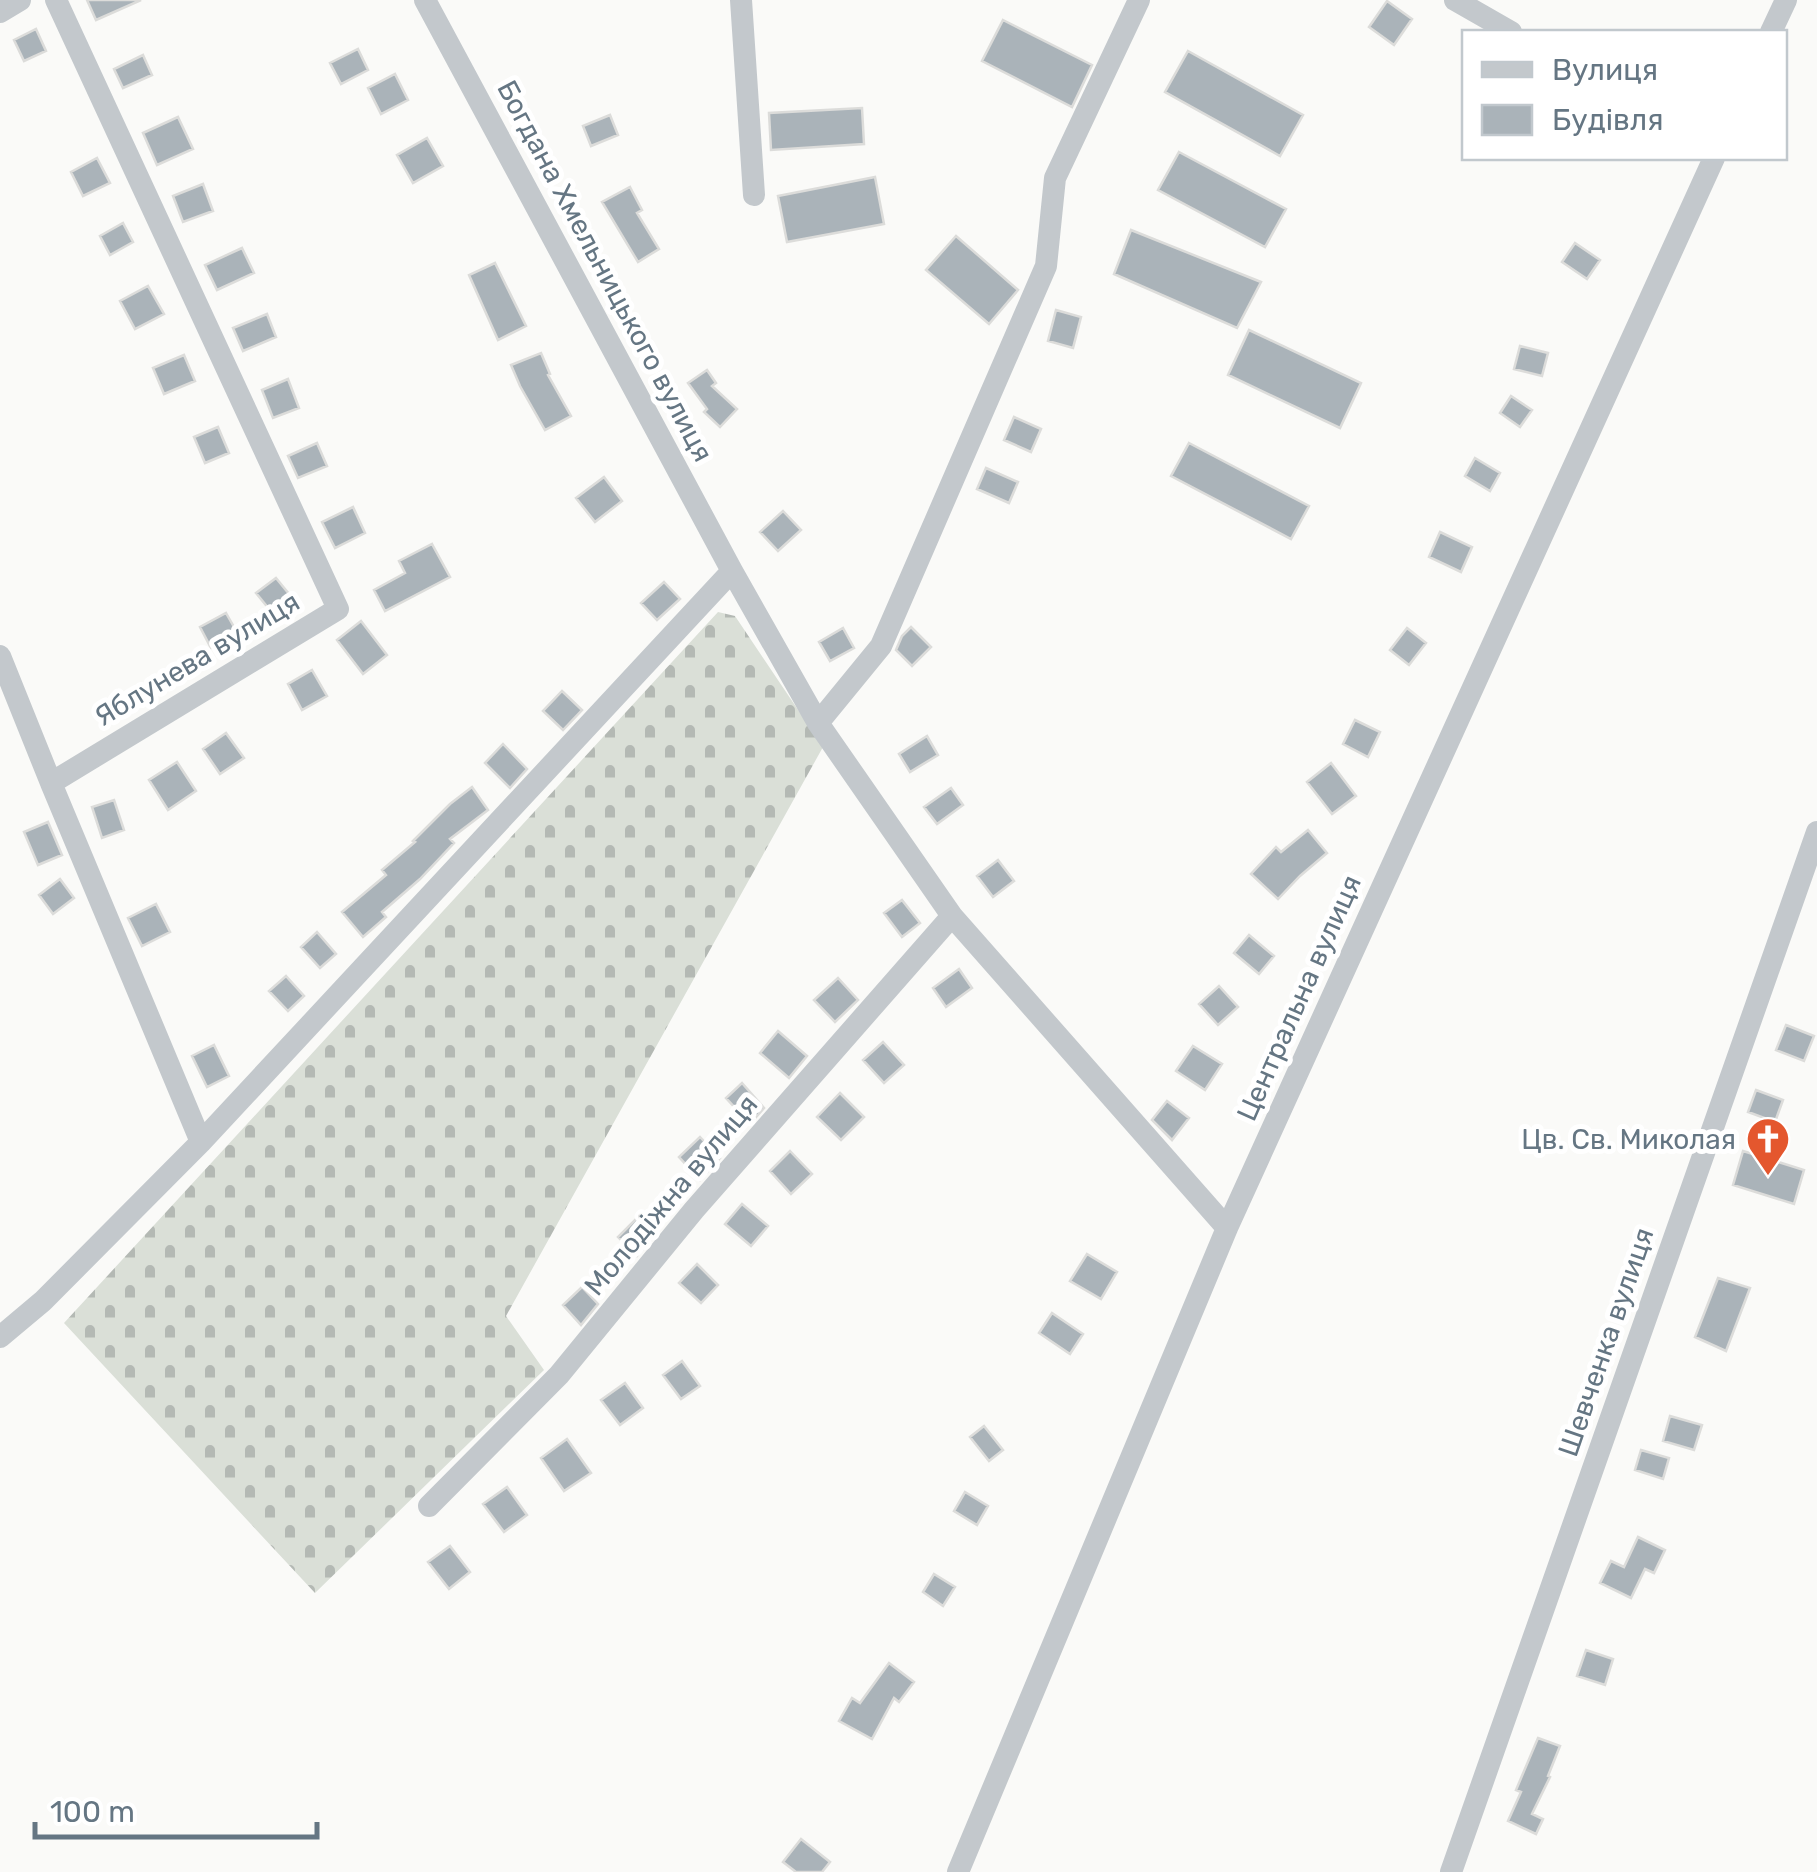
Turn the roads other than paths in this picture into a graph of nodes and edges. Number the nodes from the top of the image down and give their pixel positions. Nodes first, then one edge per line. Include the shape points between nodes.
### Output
1 (20, 0) edge
2 (56, 0) edge
3 (425, 0) edge
4 (741, 0) edge
5 (1138, 0) edge
6 (1455, 0) edge
7 (1786, 0) edge
8 (0, 12) edge
9 (1508, 30) edge
10 (1772, 30) edge
11 (1713, 160) edge
12 (754, 194) dead end
13 (732, 571) junction
14 (0, 656) edge
15 (818, 723) junction
16 (51, 783) junction
17 (1817, 832) edge
18 (952, 916) junction
19 (201, 1142) junction
20 (1228, 1228) junction
21 (0, 1337) edge
22 (428, 1506) dead end
23 (958, 1872) edge
24 (1451, 1872) edge

1 - 8 street
2 - 16 street, Яблунева вулиця via 338,609
3 - 13 street, Богдана Хмельницького вулиця
4 - 12 street
5 - 15 street via 1055,178 1046,266 881,646
6 - 9 street
7 - 10 street
11 - 20 street, Центральна вулиця
13 - 15 street, Богдана Хмельницького вулиця
13 - 19 street
14 - 16 street
15 - 18 street, Богдана Хмельницького вулиця
16 - 19 street
17 - 24 street, Шевченка вулиця
18 - 20 street, Богдана Хмельницького вулиця
18 - 22 street, Молодіжна вулиця via 559,1375
19 - 21 street
20 - 23 street, Центральна вулиця

